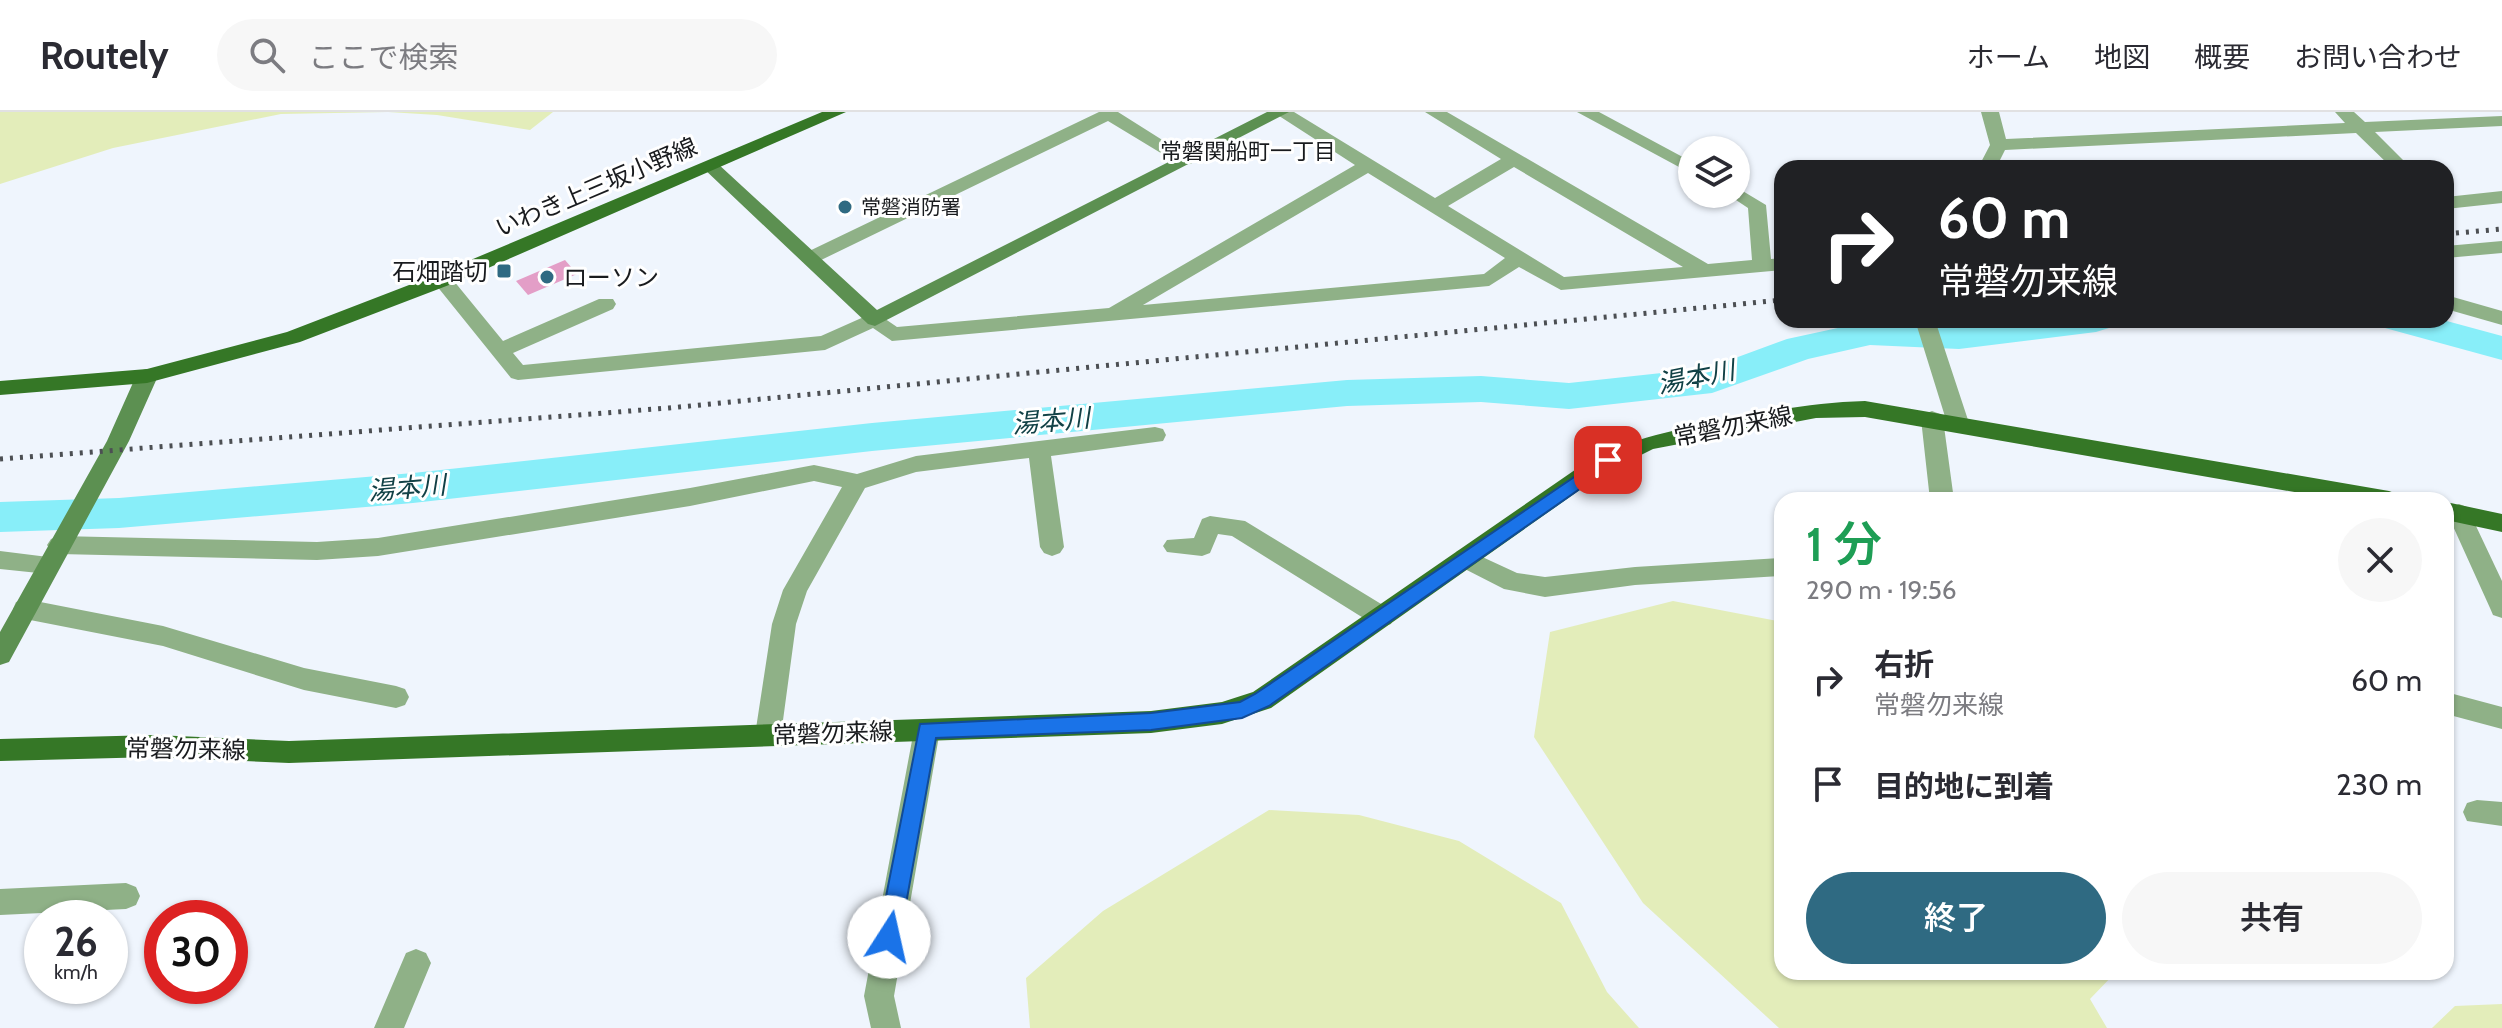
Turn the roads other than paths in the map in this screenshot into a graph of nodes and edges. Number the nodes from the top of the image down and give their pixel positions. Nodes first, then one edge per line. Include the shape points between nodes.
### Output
1 (837, 112) edge
2 (1281, 112) edge
3 (1434, 112) edge
4 (1586, 112) edge
5 (1990, 112) edge
6 (2344, 112) edge
7 (2502, 121) edge
8 (2361, 128) junction
9 (1999, 145) junction
10 (1515, 159) junction
11 (1185, 160) junction
12 (1991, 160) edge
13 (2394, 160) edge
14 (1678, 161) edge
15 (1368, 165) junction
16 (711, 167) junction
17 (2502, 197) edge
18 (1750, 201) edge
19 (2454, 202) edge
20 (1434, 206) junction
21 (2502, 247) edge
22 (2454, 251) edge
23 (810, 258) junction
24 (1519, 258) junction
25 (1774, 264) edge
26 (1762, 265) junction
27 (1705, 271) junction
28 (442, 280) junction
29 (606, 304) dead end
30 (2454, 304) edge
31 (1111, 314) junction
32 (2502, 318) edge
33 (875, 319) junction
34 (1928, 328) edge
35 (500, 351) junction
36 (147, 376) junction
37 (0, 388) edge
38 (1932, 419) junction
39 (1958, 423) junction
40 (1155, 435) dead end
41 (1039, 449) junction
42 (857, 482) junction
43 (1941, 492) edge
44 (2344, 492) edge
45 (2454, 512) edge
46 (2454, 516) edge
47 (2502, 523) edge
48 (1175, 546) dead end
49 (1052, 547) dead end
50 (57, 549) junction
51 (1465, 558) junction
52 (0, 560) edge
53 (1774, 567) edge
54 (2502, 608) edge
55 (25, 609) junction
56 (1382, 617) junction
57 (0, 655) edge
58 (396, 697) dead end
59 (2454, 705) edge
60 (2502, 718) edge
61 (927, 730) junction
62 (768, 735) junction
63 (0, 750) edge
64 (126, 896) dead end
65 (5, 909) edge
66 (416, 963) dead end
67 (389, 1028) edge
68 (886, 1028) edge

1 - 16 main road, いわき上三坂小野線
2 - 11 street
2 - 15 street
3 - 10 street
4 - 14 street
5 - 9 street
6 - 8 street
7 - 8 street
8 - 9 street
8 - 13 street
9 - 12 street
10 - 20 street
10 - 27 street
11 - 23 street via 1109,114
11 - 33 street
15 - 20 street
15 - 31 street
16 - 23 street
16 - 28 main road, いわき上三坂小野線
17 - 19 street
18 - 26 street via 1757,205
20 - 24 street
21 - 22 street
23 - 33 street
24 - 27 street via 1561,284
24 - 31 street via 1489,280
25 - 26 street
26 - 27 street
28 - 35 street
28 - 36 main road, いわき上三坂小野線 via 293,337
29 - 35 street
30 - 32 street
31 - 33 street via 892,334
33 - 35 street via 825,343 518,373
34 - 39 street
36 - 37 main road, いわき上三坂小野線
36 - 50 street
38 - 39 main road, 常磐勿来線
38 - 43 street
38 - 51 main road, 常磐勿来線 via 1865,409 1816,410 1650,442 1593,469
39 - 44 main road, 常磐勿来線
40 - 41 street
41 - 42 street via 916,464
41 - 49 street
42 - 50 street via 814,473 378,547 317,551 111,544
42 - 62 street via 795,590 784,624
45 - 47 main road
46 - 54 street
48 - 56 street via 1202,547 1210,525 1237,527
50 - 52 street
50 - 55 street
51 - 53 street via 1513,582 1545,587
51 - 56 main road, 常磐勿来線
55 - 57 street
55 - 58 street via 163,636 304,679
56 - 61 main road, 常磐勿来線 via 1242,710 1151,722
59 - 60 street
61 - 62 main road, 常磐勿来線
61 - 68 street via 879,996
62 - 63 main road, 常磐勿来線 via 289,752 155,746
64 - 65 street
66 - 67 street

